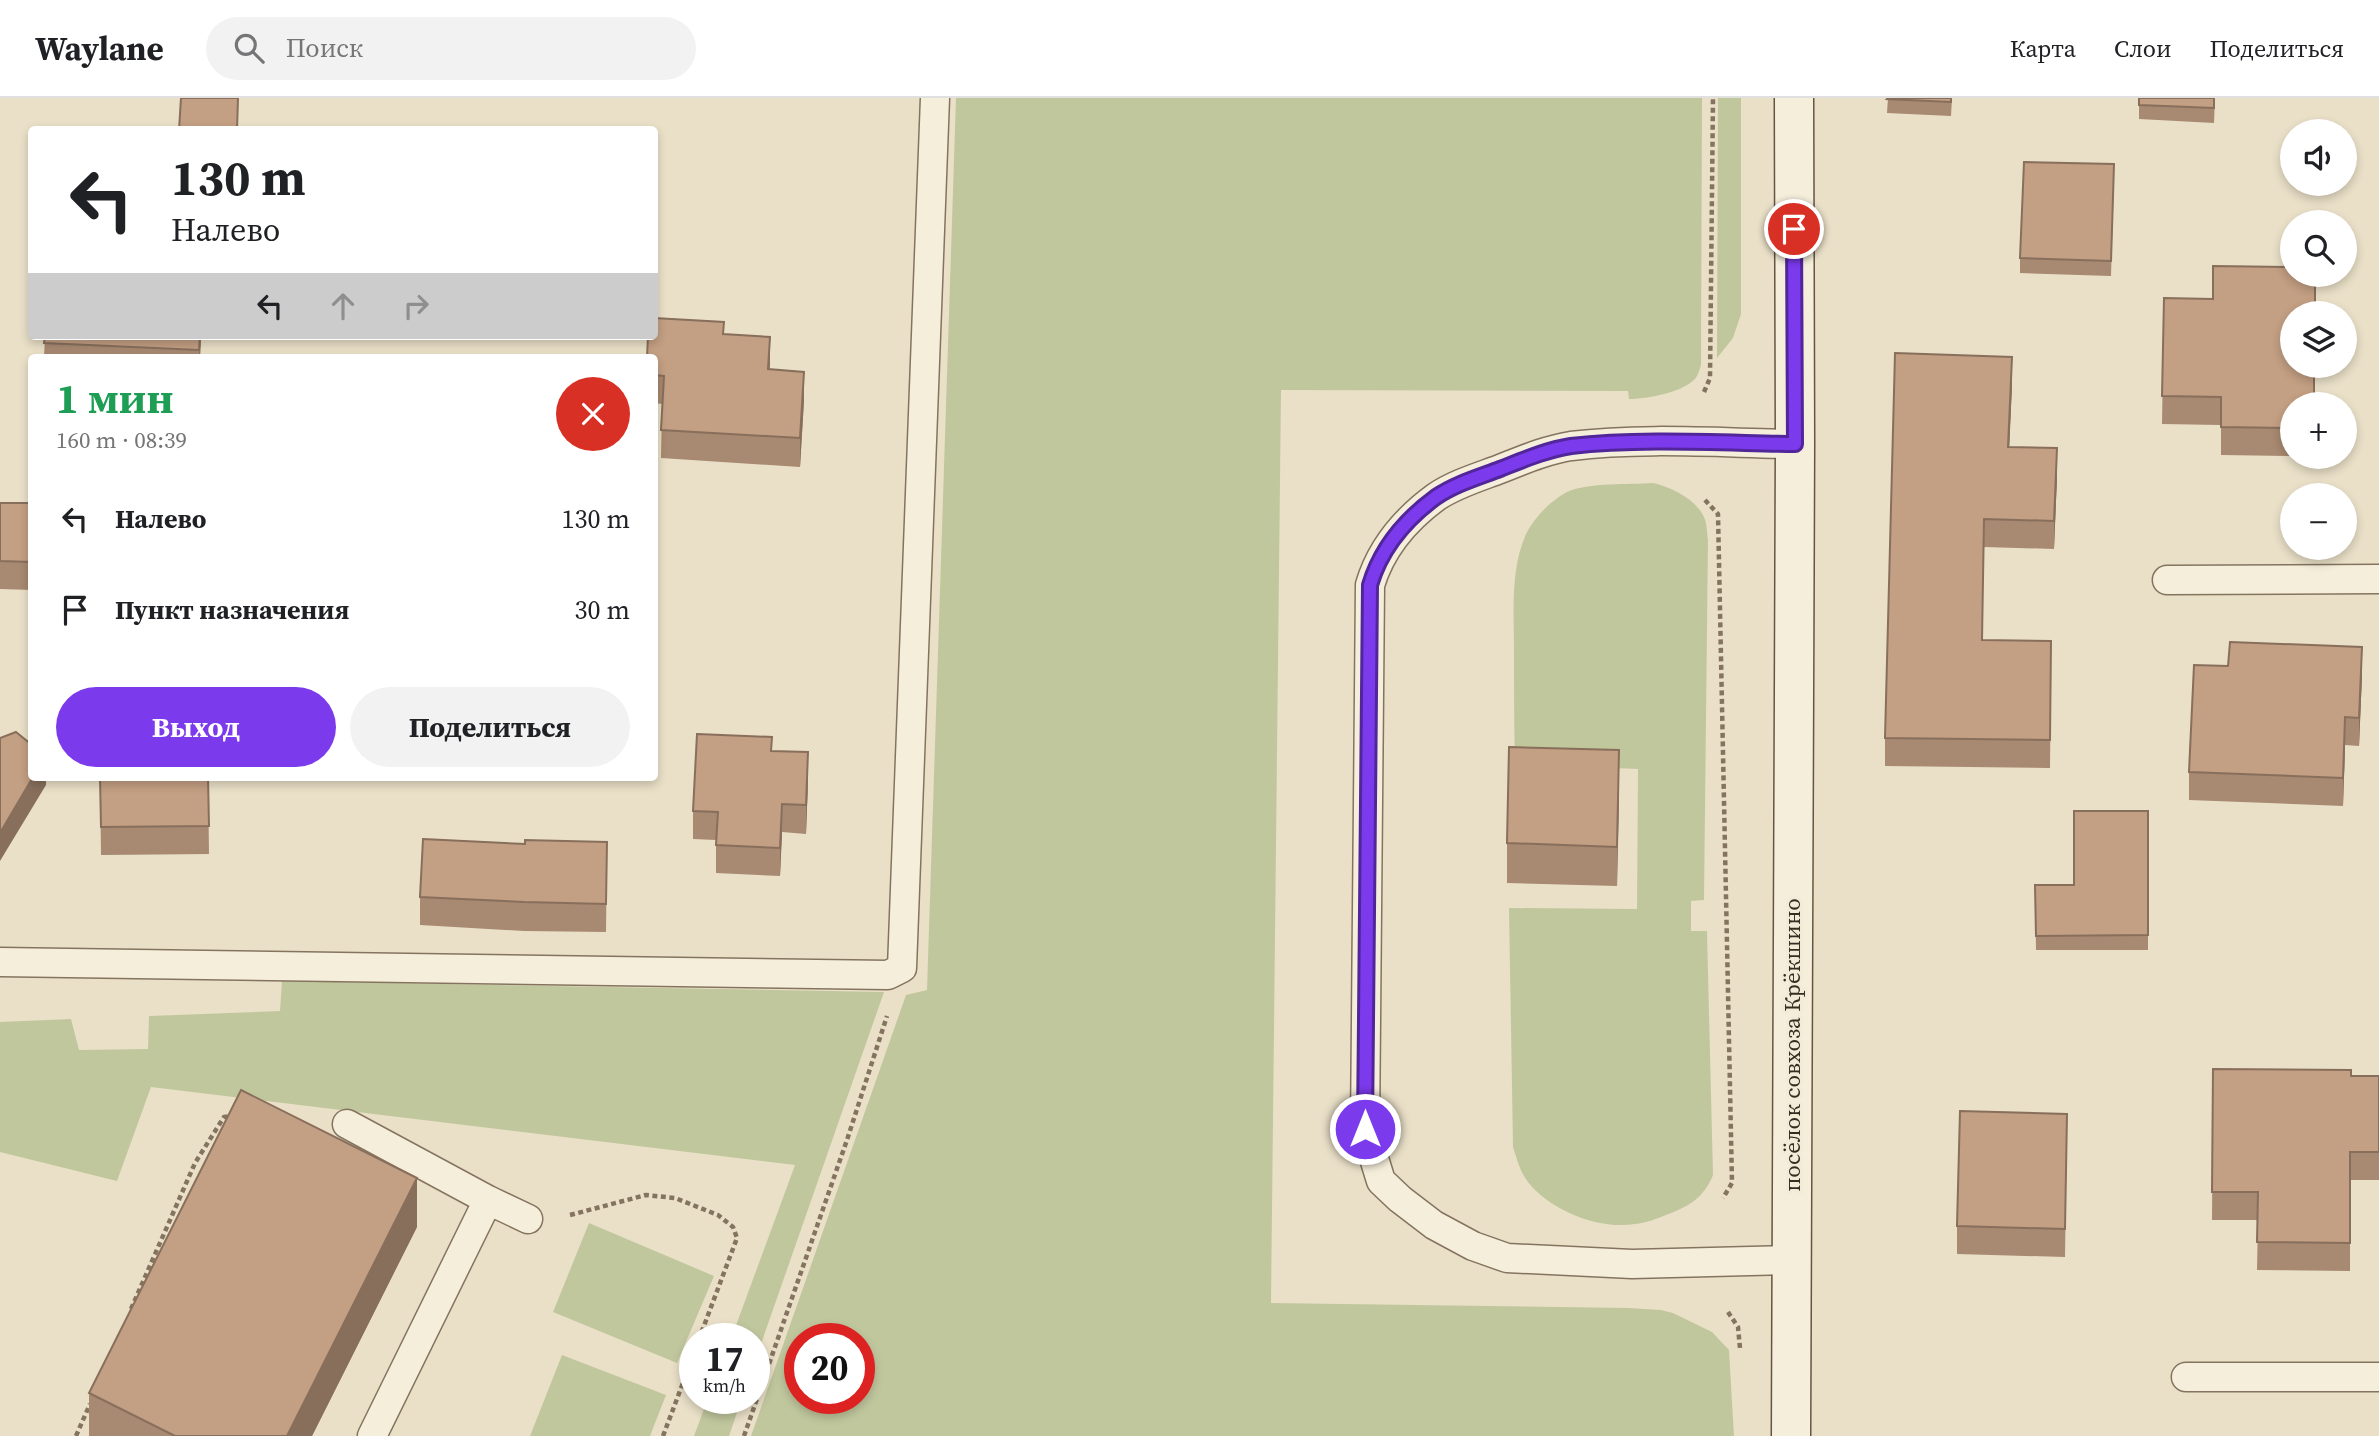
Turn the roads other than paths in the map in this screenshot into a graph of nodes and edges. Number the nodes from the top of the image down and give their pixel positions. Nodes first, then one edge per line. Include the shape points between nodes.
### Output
1 (935, 98) edge
2 (1794, 98) edge
3 (1795, 444) junction
4 (2379, 579) edge
5 (2167, 580) dead end
6 (0, 961) edge
7 (347, 1124) dead end
8 (488, 1200) junction
9 (528, 1219) road end
10 (1791, 1260) junction
11 (2186, 1377) dead end
12 (2379, 1377) edge
13 (372, 1436) edge
14 (1791, 1436) edge

1 - 6 lane via 902,968 888,975
2 - 3 street, посёлок совхоза Крёкшино
3 - 10 street, посёлок совхоза Крёкшино
3 - 10 lane via 1630,443 1570,446 1540,453 1437,496 1395,535 1380,558 1370,585 1365,1129 1381,1181 1434,1225 1489,1253 1507,1258 1623,1264
4 - 5 lane
7 - 8 lane
8 - 9 lane
8 - 13 lane
10 - 14 street, посёлок совхоза Крёкшино
11 - 12 lane

